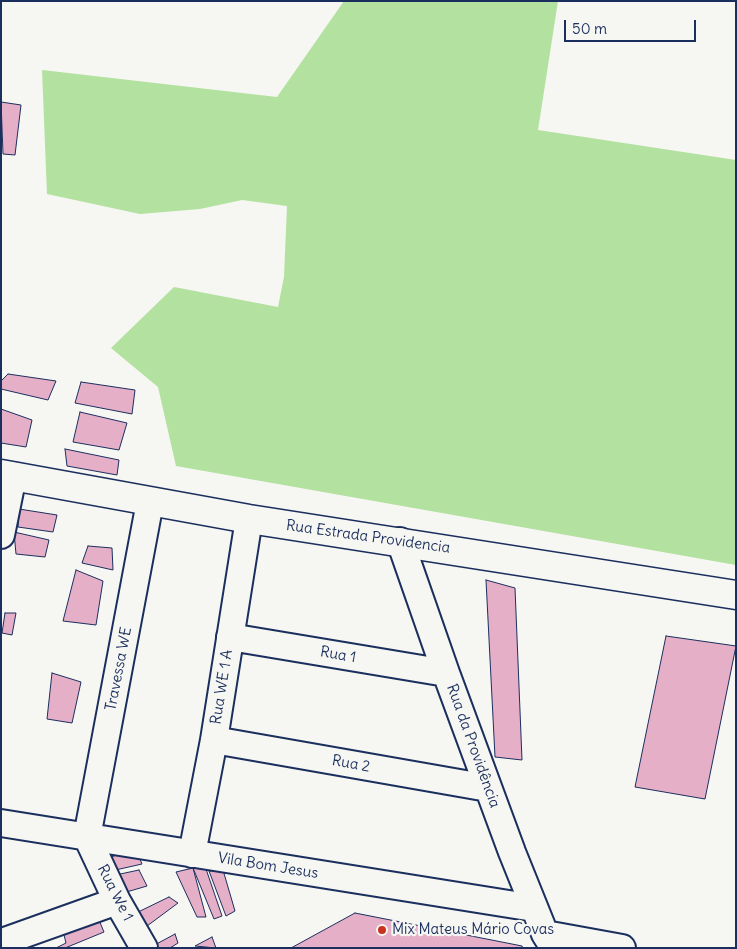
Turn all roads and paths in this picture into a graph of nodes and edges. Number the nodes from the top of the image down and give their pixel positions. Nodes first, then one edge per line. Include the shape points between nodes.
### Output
1 (7, 475) edge
2 (150, 502) junction
3 (250, 519) junction
4 (1, 535) edge
5 (400, 541) junction
6 (736, 594) edge
7 (230, 637) junction
8 (446, 673) junction
9 (214, 740) junction
10 (488, 788) junction
11 (1, 822) edge
12 (87, 837) junction
13 (192, 854) junction
14 (117, 901) junction
15 (534, 908) junction
16 (5, 941) dead end
17 (549, 941) edge
18 (144, 948) edge
19 (622, 948) edge

1 - 2 main road, Rua Estrada Providencia
1 - 4 street
2 - 3 main road, Rua Estrada Providencia
2 - 12 street, Travessa WE
3 - 5 main road, Rua Estrada Providencia
3 - 7 street, Rua WE 1 A
5 - 6 main road, Rua Estrada Providencia
5 - 8 street, Rua da Providência
7 - 8 street, Rua 1
7 - 9 street, Rua WE 1 A
8 - 10 street, Rua da Providência
9 - 10 street, Rua 2
9 - 13 street, Rua WE 1 A
10 - 15 street, Rua da Providência
11 - 12 street, Vila Bom Jesus
12 - 13 street, Vila Bom Jesus
12 - 14 street, Rua We 1
13 - 15 street, Vila Bom Jesus
14 - 16 street
14 - 18 street, Rua We 1
15 - 17 street, Rua da Providência
17 - 19 street

